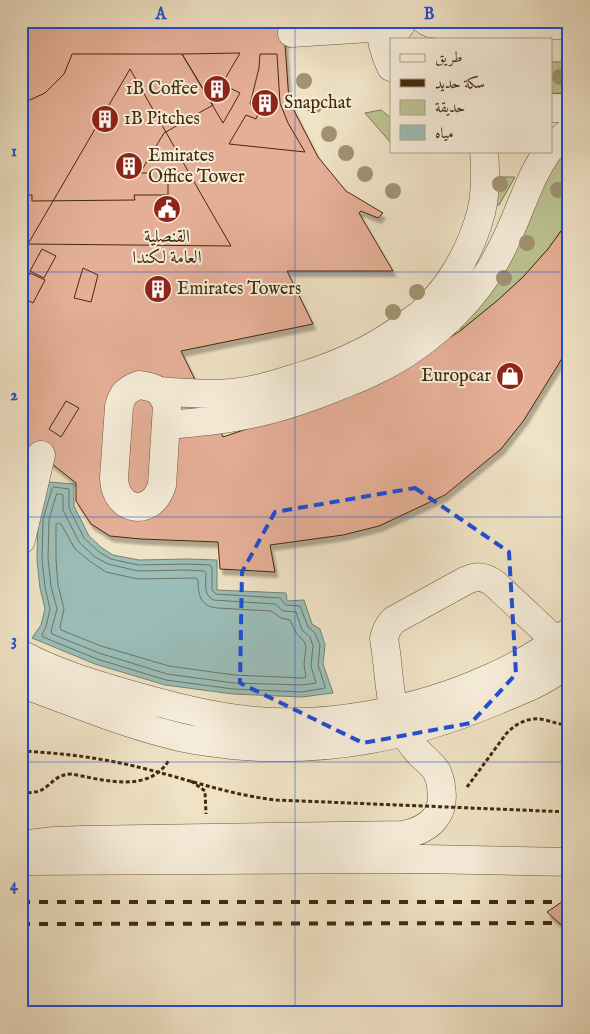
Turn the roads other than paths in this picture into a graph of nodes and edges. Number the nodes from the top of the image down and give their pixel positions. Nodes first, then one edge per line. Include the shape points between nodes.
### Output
1 (569, 25) edge
2 (477, 29) edge
3 (399, 31) edge
4 (300, 40) dead end
5 (552, 108) edge
6 (569, 108) edge
7 (569, 132) edge
8 (552, 147) edge
9 (484, 152) edge
10 (547, 152) edge
11 (479, 222) junction
12 (513, 223) junction
13 (159, 391) junction
14 (166, 425) junction
15 (42, 455) dead end
16 (21, 540) edge
17 (566, 649) edge
18 (21, 654) edge
19 (21, 683) edge
20 (399, 722) junction
21 (21, 845) edge
22 (21, 861) edge
23 (569, 862) edge

1 - 2 street
2 - 3 street
3 - 4 street
5 - 6 street
7 - 8 street
9 - 11 street
10 - 12 street via 532,177
11 - 12 street
11 - 13 street via 462,260 438,296 400,330 373,347 315,372 249,391 194,394
12 - 14 street via 490,270 457,312 397,359 370,374 278,408 204,422
13 - 14 street via 167,406
13 - 14 street via 139,385 129,389 119,407 114,488 126,504 144,506 160,495
15 - 16 street
17 - 20 street via 537,683 470,712
17 - 20 street via 488,579 472,577 394,620 385,631
18 - 20 street via 116,690 202,713 282,722
19 - 20 street via 147,728 218,743 300,748 358,742
20 - 21 street via 411,744 437,772 442,794 437,816 414,833 81,840
22 - 23 street

